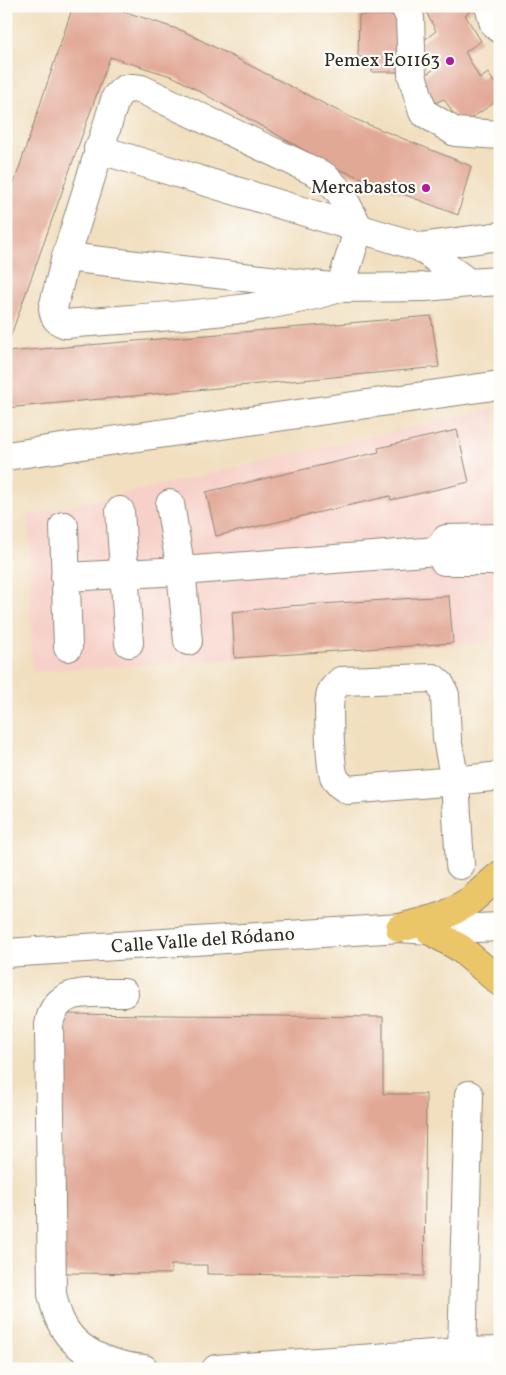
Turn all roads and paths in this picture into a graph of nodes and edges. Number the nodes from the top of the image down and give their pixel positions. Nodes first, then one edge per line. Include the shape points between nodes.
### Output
1 (405, 6) edge
2 (489, 6) edge
3 (500, 29) edge
4 (500, 134) edge
5 (98, 149) junction
6 (359, 228) junction
7 (500, 236) edge
8 (420, 247) junction
9 (66, 257) junction
10 (500, 281) edge
11 (469, 283) junction
12 (340, 288) junction
13 (500, 385) edge
14 (6, 456) edge
15 (170, 504) dead end
16 (120, 511) dead end
17 (64, 526) dead end
18 (500, 538) edge
19 (437, 551) junction
20 (500, 561) edge
21 (181, 571) junction
22 (124, 573) junction
23 (65, 577) junction
24 (188, 641) dead end
25 (129, 643) dead end
26 (68, 646) dead end
27 (500, 776) edge
28 (455, 781) junction
29 (460, 865) dead end
30 (500, 875) edge
31 (500, 927) edge
32 (400, 928) junction
33 (429, 930) junction
34 (6, 953) edge
35 (500, 982) edge
36 (124, 993) dead end
37 (469, 1095) dead end
38 (500, 1351) edge
39 (462, 1352) junction
40 (144, 1369) edge
41 (216, 1369) edge

1 - 4 street via 410,18 412,74 423,112 455,132
2 - 3 street via 494,24
5 - 6 street
5 - 6 street via 116,97 123,90 141,89 324,176 340,192
5 - 9 street
6 - 8 street
6 - 12 street
7 - 8 street
8 - 11 street
9 - 12 street
9 - 12 street via 53,308 59,322 66,324 265,306
10 - 11 street
11 - 12 street
13 - 14 street
15 - 21 street
16 - 22 street
17 - 23 street
18 - 19 street via 446,539
19 - 20 street via 444,561
19 - 21 street
21 - 22 street
21 - 24 street
22 - 23 street
22 - 25 street
23 - 26 street
27 - 28 street
28 - 28 street via 447,740 445,695 433,678 342,681 333,688 330,697 332,760 333,775 338,784 348,790
28 - 29 street
30 - 32 main road via 470,901 444,916
31 - 33 street, Calle Valle del Ródano
32 - 33 street, Calle Valle del Ródano
32 - 34 street, Calle Valle del Ródano
33 - 35 main road via 460,948
36 - 40 street via 72,994 58,1001 51,1011 52,1294 60,1321 75,1342 100,1359
37 - 39 street
38 - 39 street
39 - 41 street

